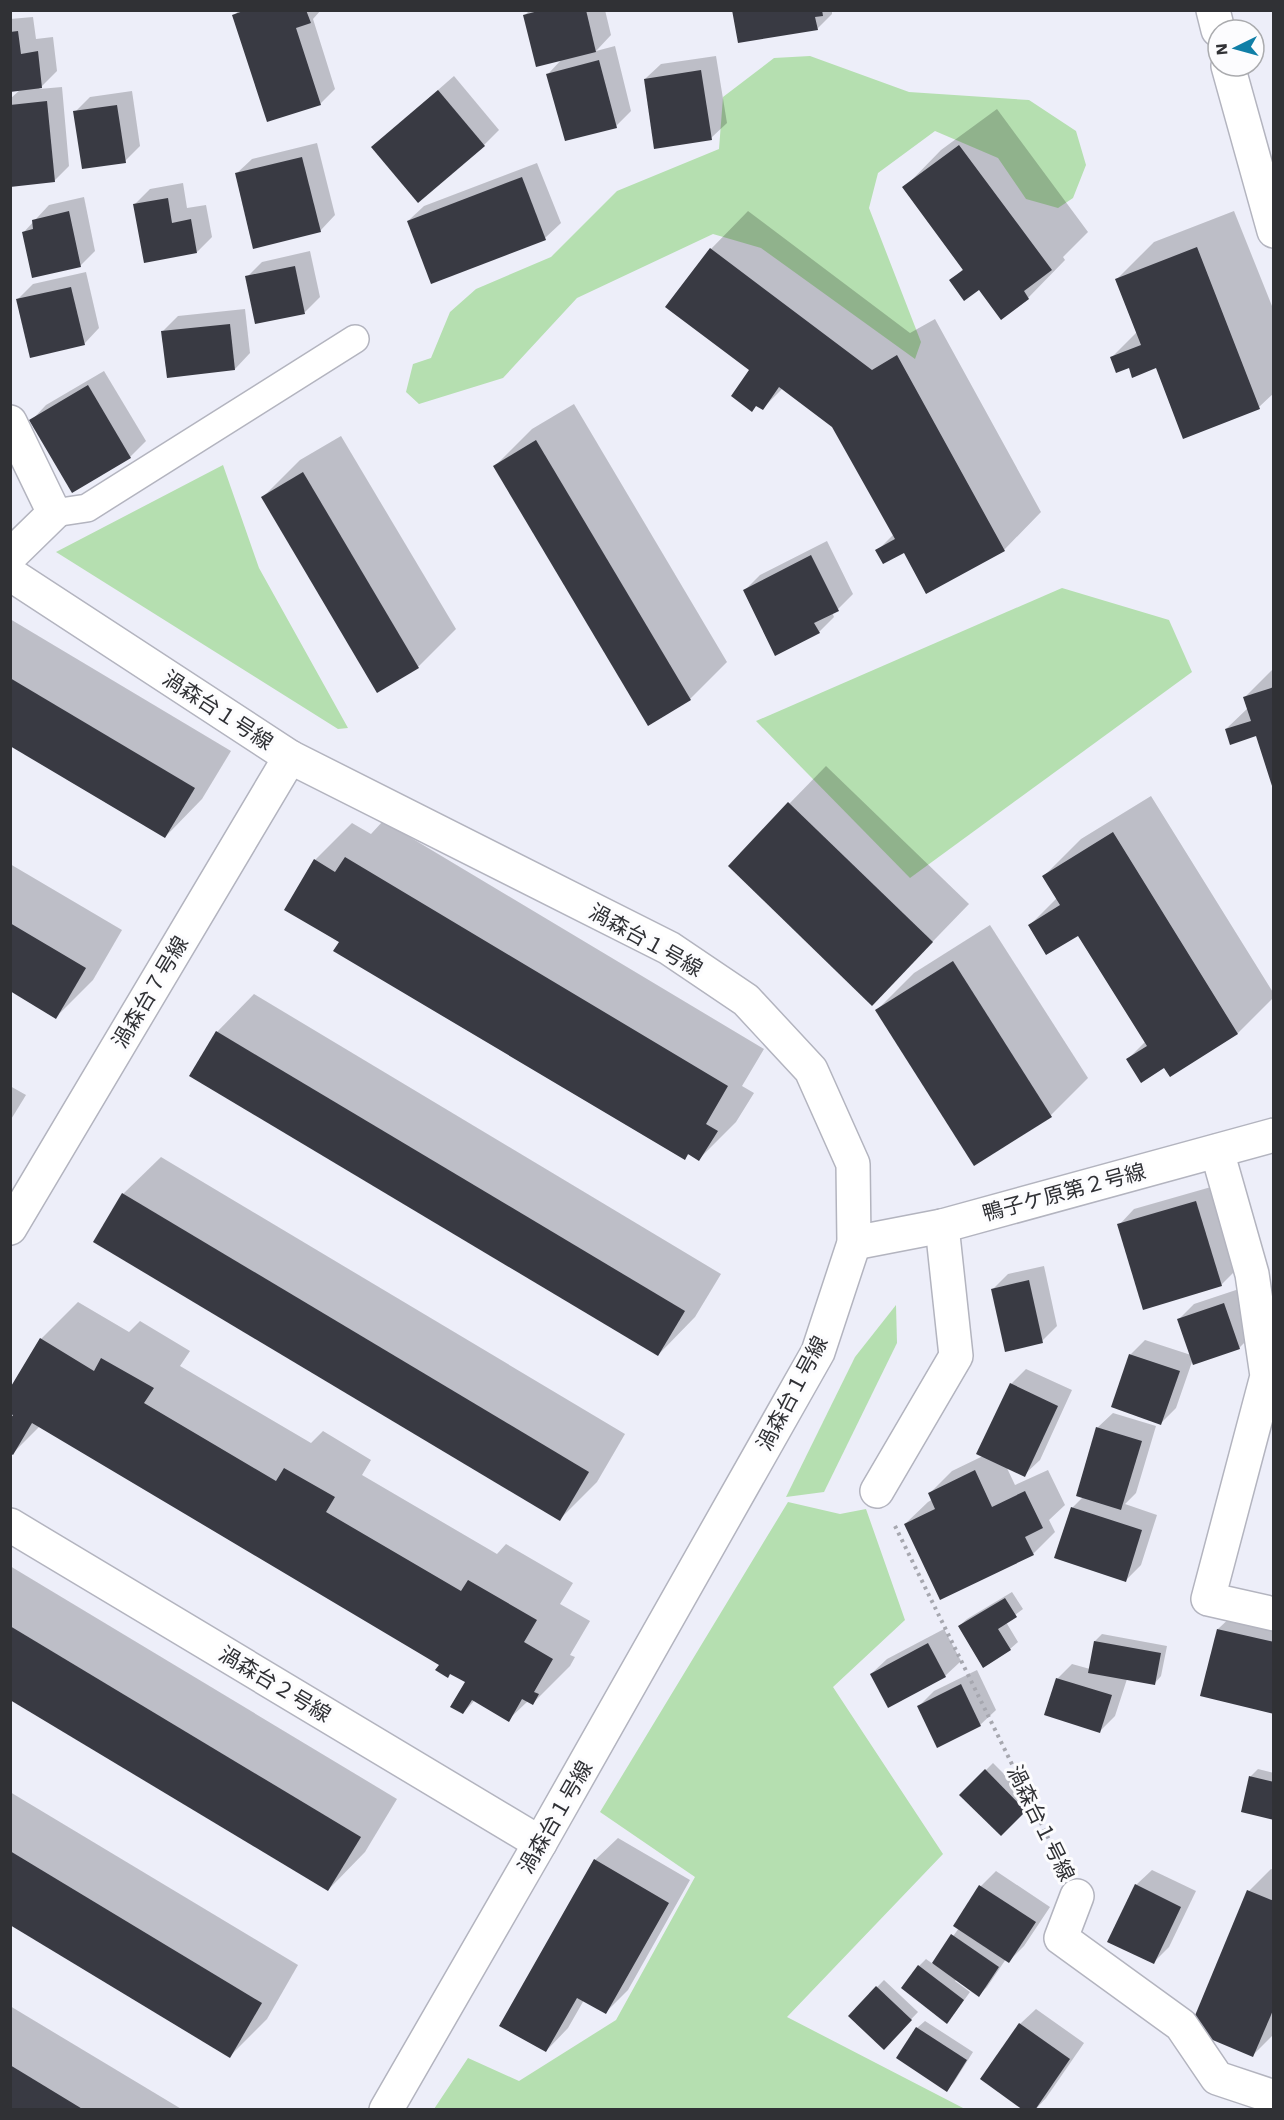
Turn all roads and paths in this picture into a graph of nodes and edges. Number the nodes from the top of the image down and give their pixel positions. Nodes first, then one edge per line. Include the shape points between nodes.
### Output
1 (1231, 78) edge
2 (1274, 231) edge
3 (356, 339) dead end
4 (10, 422) edge
5 (54, 513) junction
6 (10, 556) edge
7 (10, 574) edge
8 (290, 757) junction
9 (1274, 1135) edge
10 (1217, 1151) junction
11 (942, 1226) junction
12 (10, 1228) edge
13 (854, 1244) junction
14 (878, 1491) joint
15 (10, 1525) edge
16 (1274, 1614) edge
17 (540, 1843) junction
18 (1077, 1896) joint
19 (1274, 2097) edge
20 (386, 2109) edge

1 - 2 street
3 - 5 lane via 87,508
4 - 5 street
5 - 6 street
7 - 8 street, 渦森台１号線
8 - 12 street, 渦森台７号線
8 - 13 street, 渦森台１号線 via 669,948 746,1000 812,1070 853,1164
9 - 10 street, 鴨子ケ原第２号線
10 - 11 street, 鴨子ケ原第２号線
10 - 16 street via 1252,1274 1267,1376 1209,1599
11 - 13 street, 鴨子ケ原第２号線
11 - 14 street via 956,1356
13 - 17 street, 渦森台１号線 via 818,1352
14 - 18 path, 渦森台１号線
15 - 17 street, 渦森台２号線
17 - 20 street, 渦森台１号線
18 - 19 street via 1061,1938 1181,2025 1217,2078

